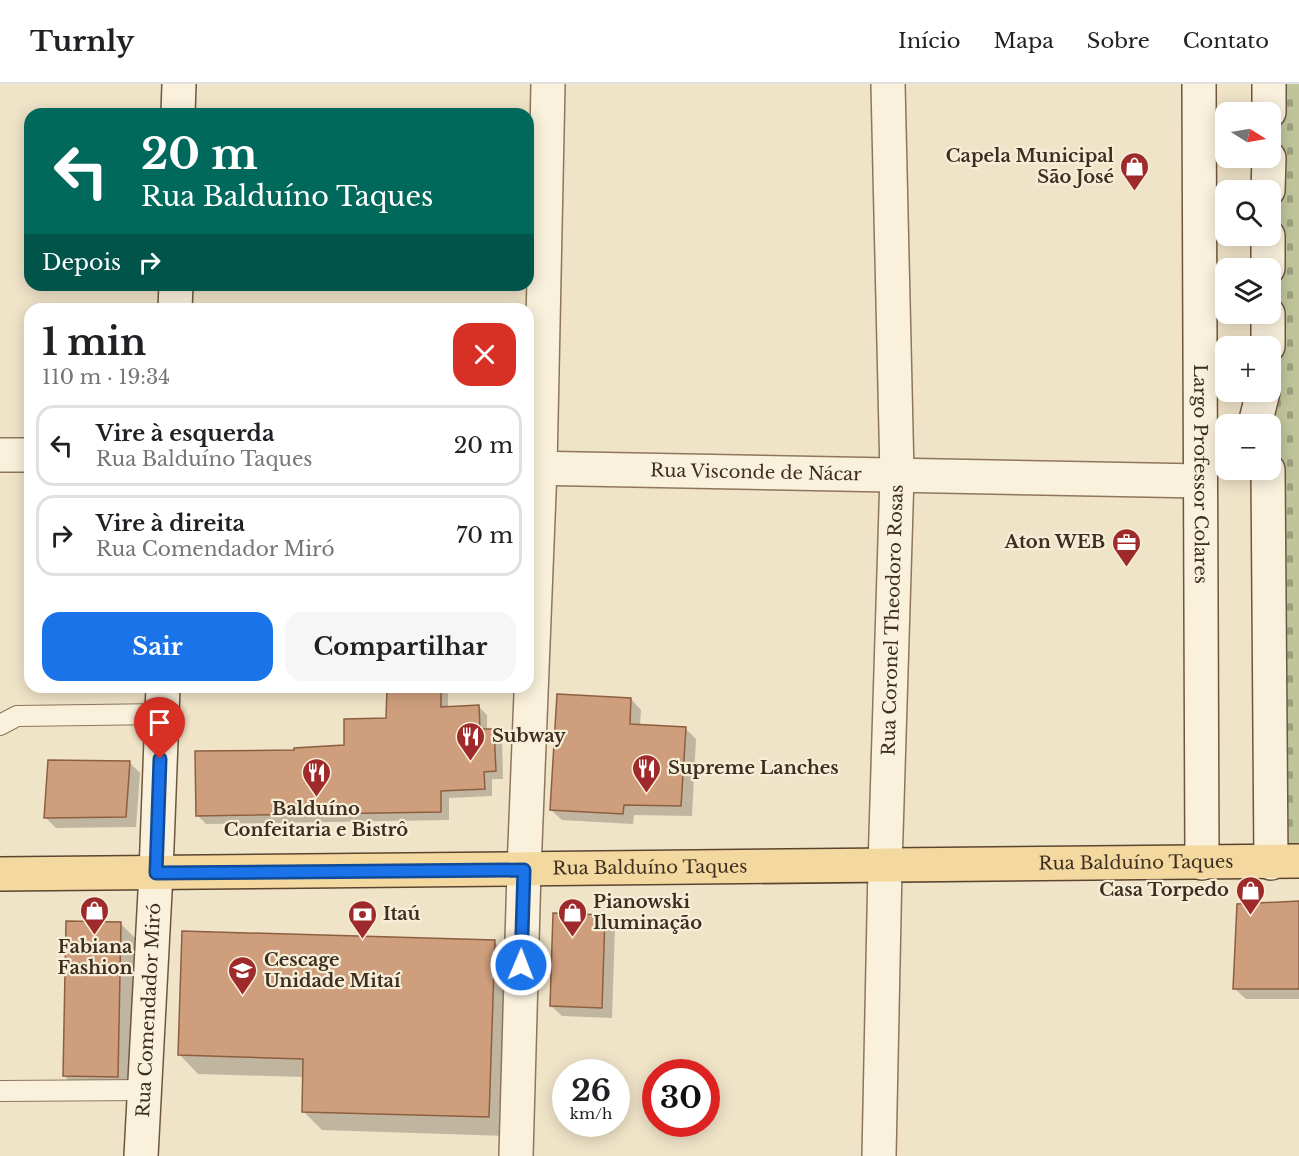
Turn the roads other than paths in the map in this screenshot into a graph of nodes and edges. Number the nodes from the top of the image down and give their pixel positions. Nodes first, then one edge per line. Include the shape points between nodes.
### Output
1 (179, 84) edge
2 (549, 84) edge
3 (888, 84) edge
4 (1199, 84) edge
5 (1269, 84) edge
6 (1269, 102) edge
7 (178, 108) edge
8 (1200, 192) junction
9 (1215, 210) edge
10 (0, 455) edge
11 (24, 455) edge
12 (534, 468) edge
13 (897, 475) junction
14 (1214, 475) edge
15 (1268, 480) edge
16 (528, 693) edge
17 (163, 700) edge
18 (0, 725) edge
19 (1285, 862) edge
20 (1202, 864) junction
21 (885, 867) junction
22 (524, 870) junction
23 (156, 873) junction
24 (0, 874) edge
25 (145, 1090) junction
26 (0, 1091) edge
27 (141, 1156) edge
28 (516, 1156) edge
29 (879, 1156) edge

1 - 7 street
2 - 12 street
3 - 13 street, Rua Coronel Theodoro Rosas
4 - 8 street, Largo Professor Colares
5 - 6 street
8 - 9 street
8 - 14 street, Largo Professor Colares
10 - 11 street
12 - 13 street, Rua Visconde de Nácar
13 - 14 street, Rua Visconde de Nácar
13 - 21 street, Rua Coronel Theodoro Rosas
14 - 20 street, Largo Professor Colares
15 - 19 street
16 - 22 street
17 - 18 lane via 17,716
17 - 23 street, Rua Comendador Miró
19 - 20 main road, Rua Balduíno Taques
20 - 21 main road, Rua Balduíno Taques
21 - 22 main road, Rua Balduíno Taques
21 - 29 street, Rua Coronel Theodoro Rosas
22 - 23 main road, Rua Balduíno Taques
22 - 28 street
23 - 24 main road, Rua Balduíno Taques
23 - 25 street, Rua Comendador Miró
25 - 26 lane
25 - 27 street, Rua Comendador Miró

